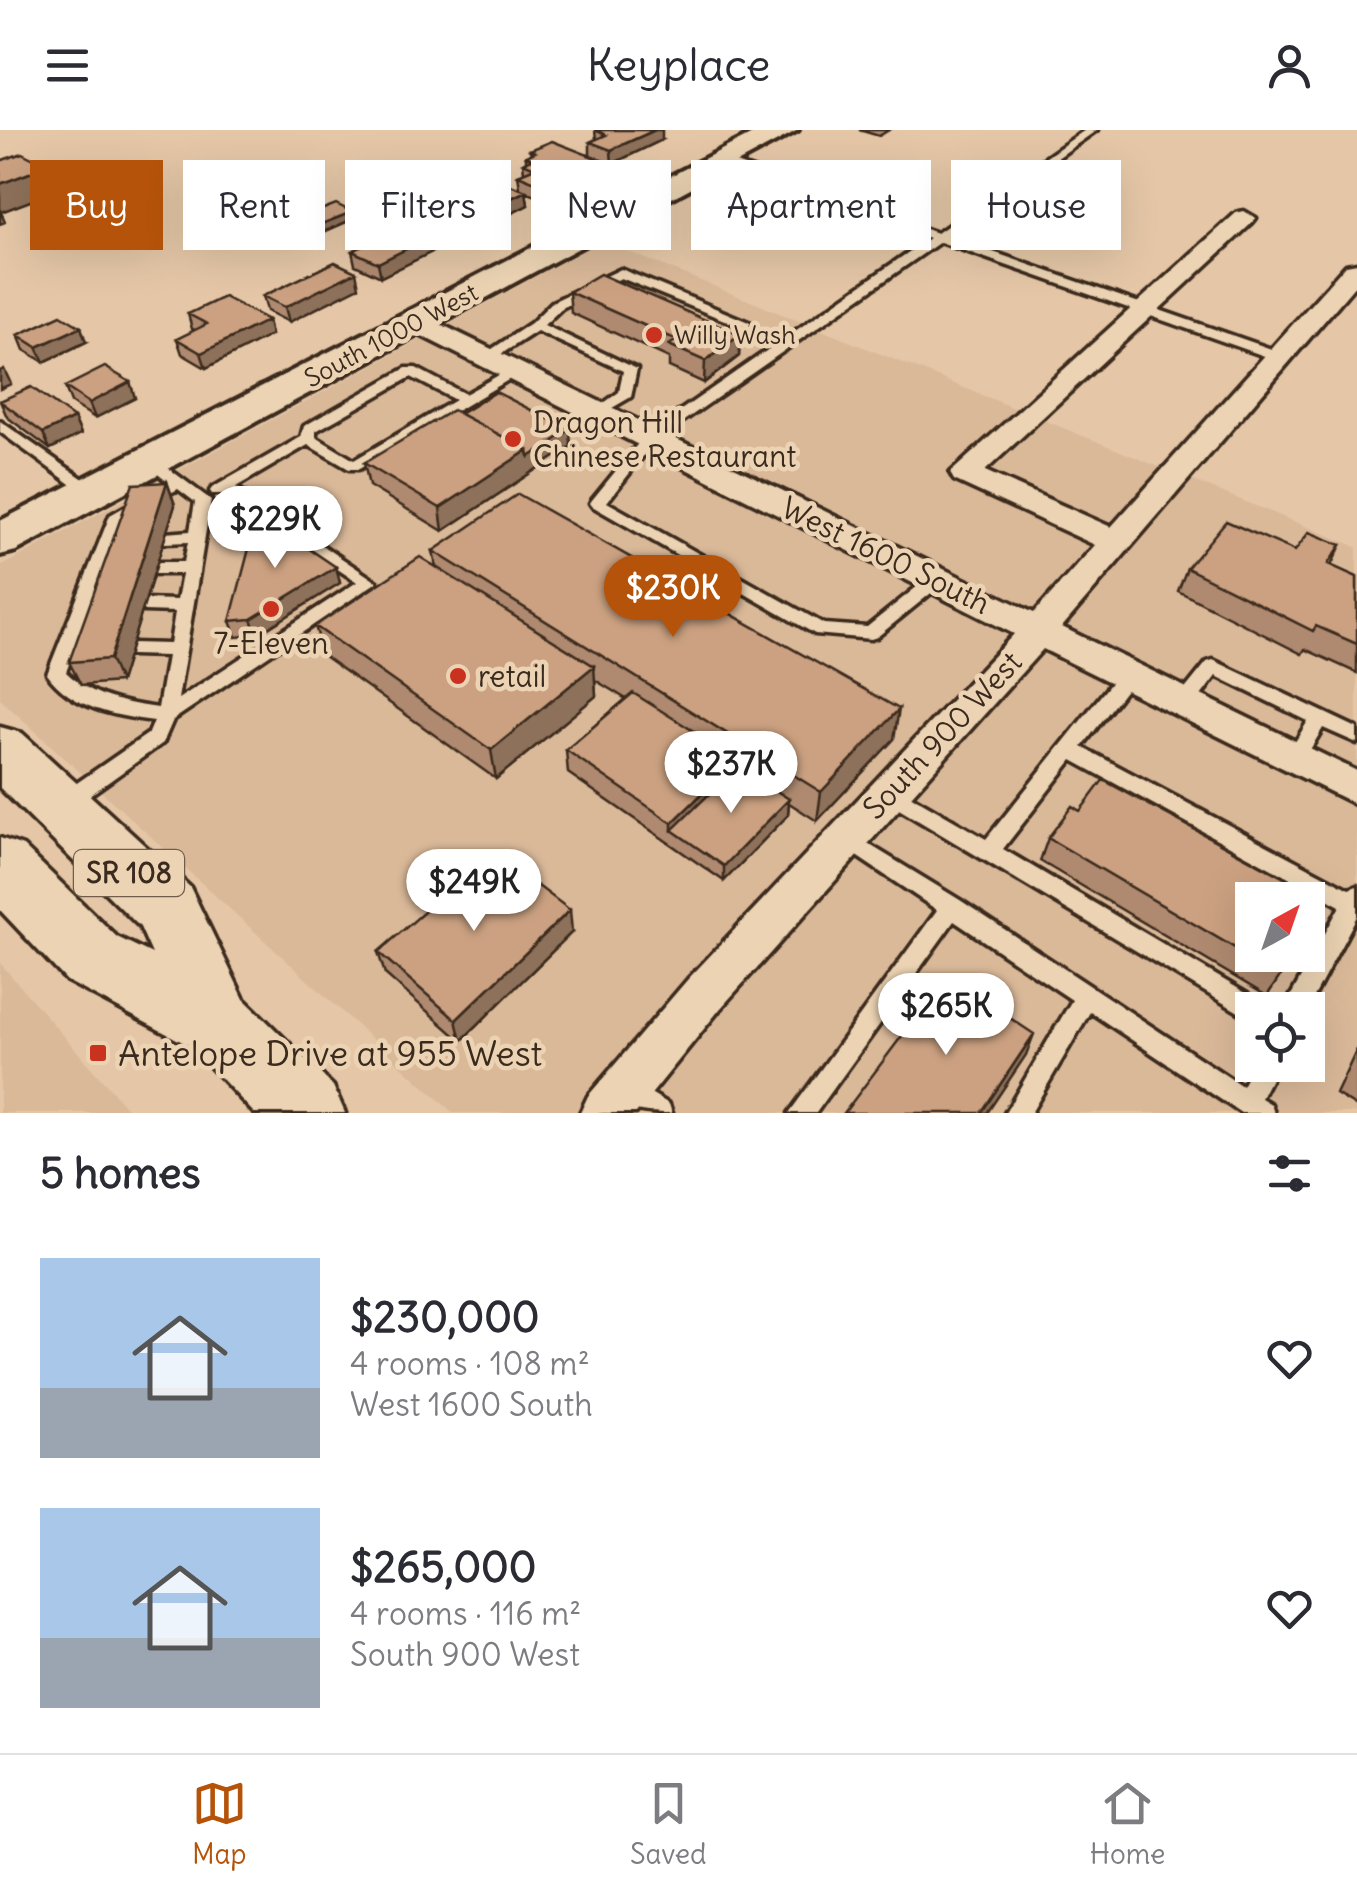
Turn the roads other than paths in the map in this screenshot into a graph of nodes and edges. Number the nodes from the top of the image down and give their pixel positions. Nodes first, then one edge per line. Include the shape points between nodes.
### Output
1 (783, 130) edge
2 (1092, 130) edge
3 (722, 160) edge
4 (691, 176) edge
5 (1244, 218) dead end
6 (931, 235) edge
7 (939, 238) junction
8 (1354, 270) edge
9 (1144, 309) junction
10 (415, 322) junction
11 (744, 323) dead end
12 (536, 326) junction
13 (1278, 356) junction
14 (501, 364) junction
15 (465, 399) junction
16 (600, 411) junction
17 (0, 426) edge
18 (650, 438) junction
19 (308, 439) junction
20 (164, 472) junction
21 (225, 487) junction
22 (92, 492) junction
23 (203, 500) junction
24 (196, 536) junction
25 (108, 538) junction
26 (131, 538) edge
27 (165, 538) dead end
28 (0, 540) edge
29 (1116, 542) junction
30 (156, 568) dead end
31 (190, 568) junction
32 (120, 570) edge
33 (95, 572) junction
34 (934, 581) junction
35 (144, 605) dead end
36 (182, 606) junction
37 (82, 608) junction
38 (107, 608) edge
39 (1039, 630) junction
40 (130, 648) dead end
41 (66, 649) junction
42 (93, 650) edge
43 (174, 650) junction
44 (1128, 674) junction
45 (1185, 703) junction
46 (166, 716) junction
47 (1320, 718) junction
48 (1357, 736) edge
49 (1069, 749) junction
50 (0, 750) edge
51 (1295, 758) junction
52 (1357, 790) edge
53 (888, 793) junction
54 (60, 806) junction
55 (847, 839) junction
56 (990, 851) junction
57 (0, 866) edge
58 (1355, 898) edge
59 (952, 908) junction
60 (1305, 992) edge
61 (1086, 997) junction
62 (1235, 999) edge
63 (218, 1023) junction
64 (1261, 1082) edge
65 (615, 1101) edge
66 (1254, 1108) edge
67 (306, 1113) edge
68 (660, 1113) edge
69 (801, 1113) edge
70 (1017, 1113) edge

1 - 3 main road, South 1000 West
2 - 7 lane
4 - 10 main road, South 1000 West
5 - 9 street
6 - 7 lane
7 - 9 lane
7 - 18 lane
8 - 13 street, South 900 West
9 - 13 lane
9 - 29 street via 965,473
10 - 14 street, West 1600 South
10 - 20 main road, South 1000 West
11 - 12 lane via 621,272 557,306
12 - 14 lane
12 - 16 lane via 630,370 626,394
13 - 29 street, South 900 West
14 - 15 lane
14 - 16 street, West 1600 South
15 - 19 lane via 354,466
15 - 19 lane via 411,371 309,428
16 - 18 street, West 1600 South
17 - 22 lane
18 - 34 street, West 1600 South
18 - 34 lane via 598,502 822,630 872,633
19 - 21 lane
20 - 22 main road, South 1000 West
20 - 23 lane
20 - 25 lane via 118,516
21 - 23 lane
21 - 46 lane via 368,582
22 - 28 main road, South 1000 West
23 - 24 lane
24 - 27 lane
24 - 31 lane
25 - 26 lane
25 - 33 lane
29 - 39 street, South 900 West
30 - 31 lane
31 - 36 lane
32 - 33 lane
33 - 37 lane
34 - 39 street, West 1600 South
35 - 36 lane
36 - 43 lane
37 - 38 lane
37 - 41 lane
39 - 44 street, West 1600 South
39 - 53 street, South 900 West
40 - 43 lane
41 - 42 lane
41 - 46 lane via 56,674 71,690 105,707
43 - 46 lane
44 - 45 street, West 1600 South
44 - 49 lane
45 - 47 lane via 1214,667
45 - 51 street, West 1600 South
46 - 54 lane via 156,738
47 - 48 lane
47 - 51 lane
49 - 56 lane
49 - 58 lane
50 - 54 main road, SR 108
51 - 52 street, West 1600 South
53 - 55 street, South 900 West
53 - 56 lane
54 - 63 main road, SR 108 via 166,908
55 - 59 lane
55 - 65 street, South 900 West
56 - 62 lane
57 - 63 main road, SR 108 via 92,958
58 - 60 lane
59 - 61 lane
59 - 69 lane
61 - 66 lane
61 - 70 lane
63 - 67 main road, SR 108
64 - 66 lane
65 - 68 lane

